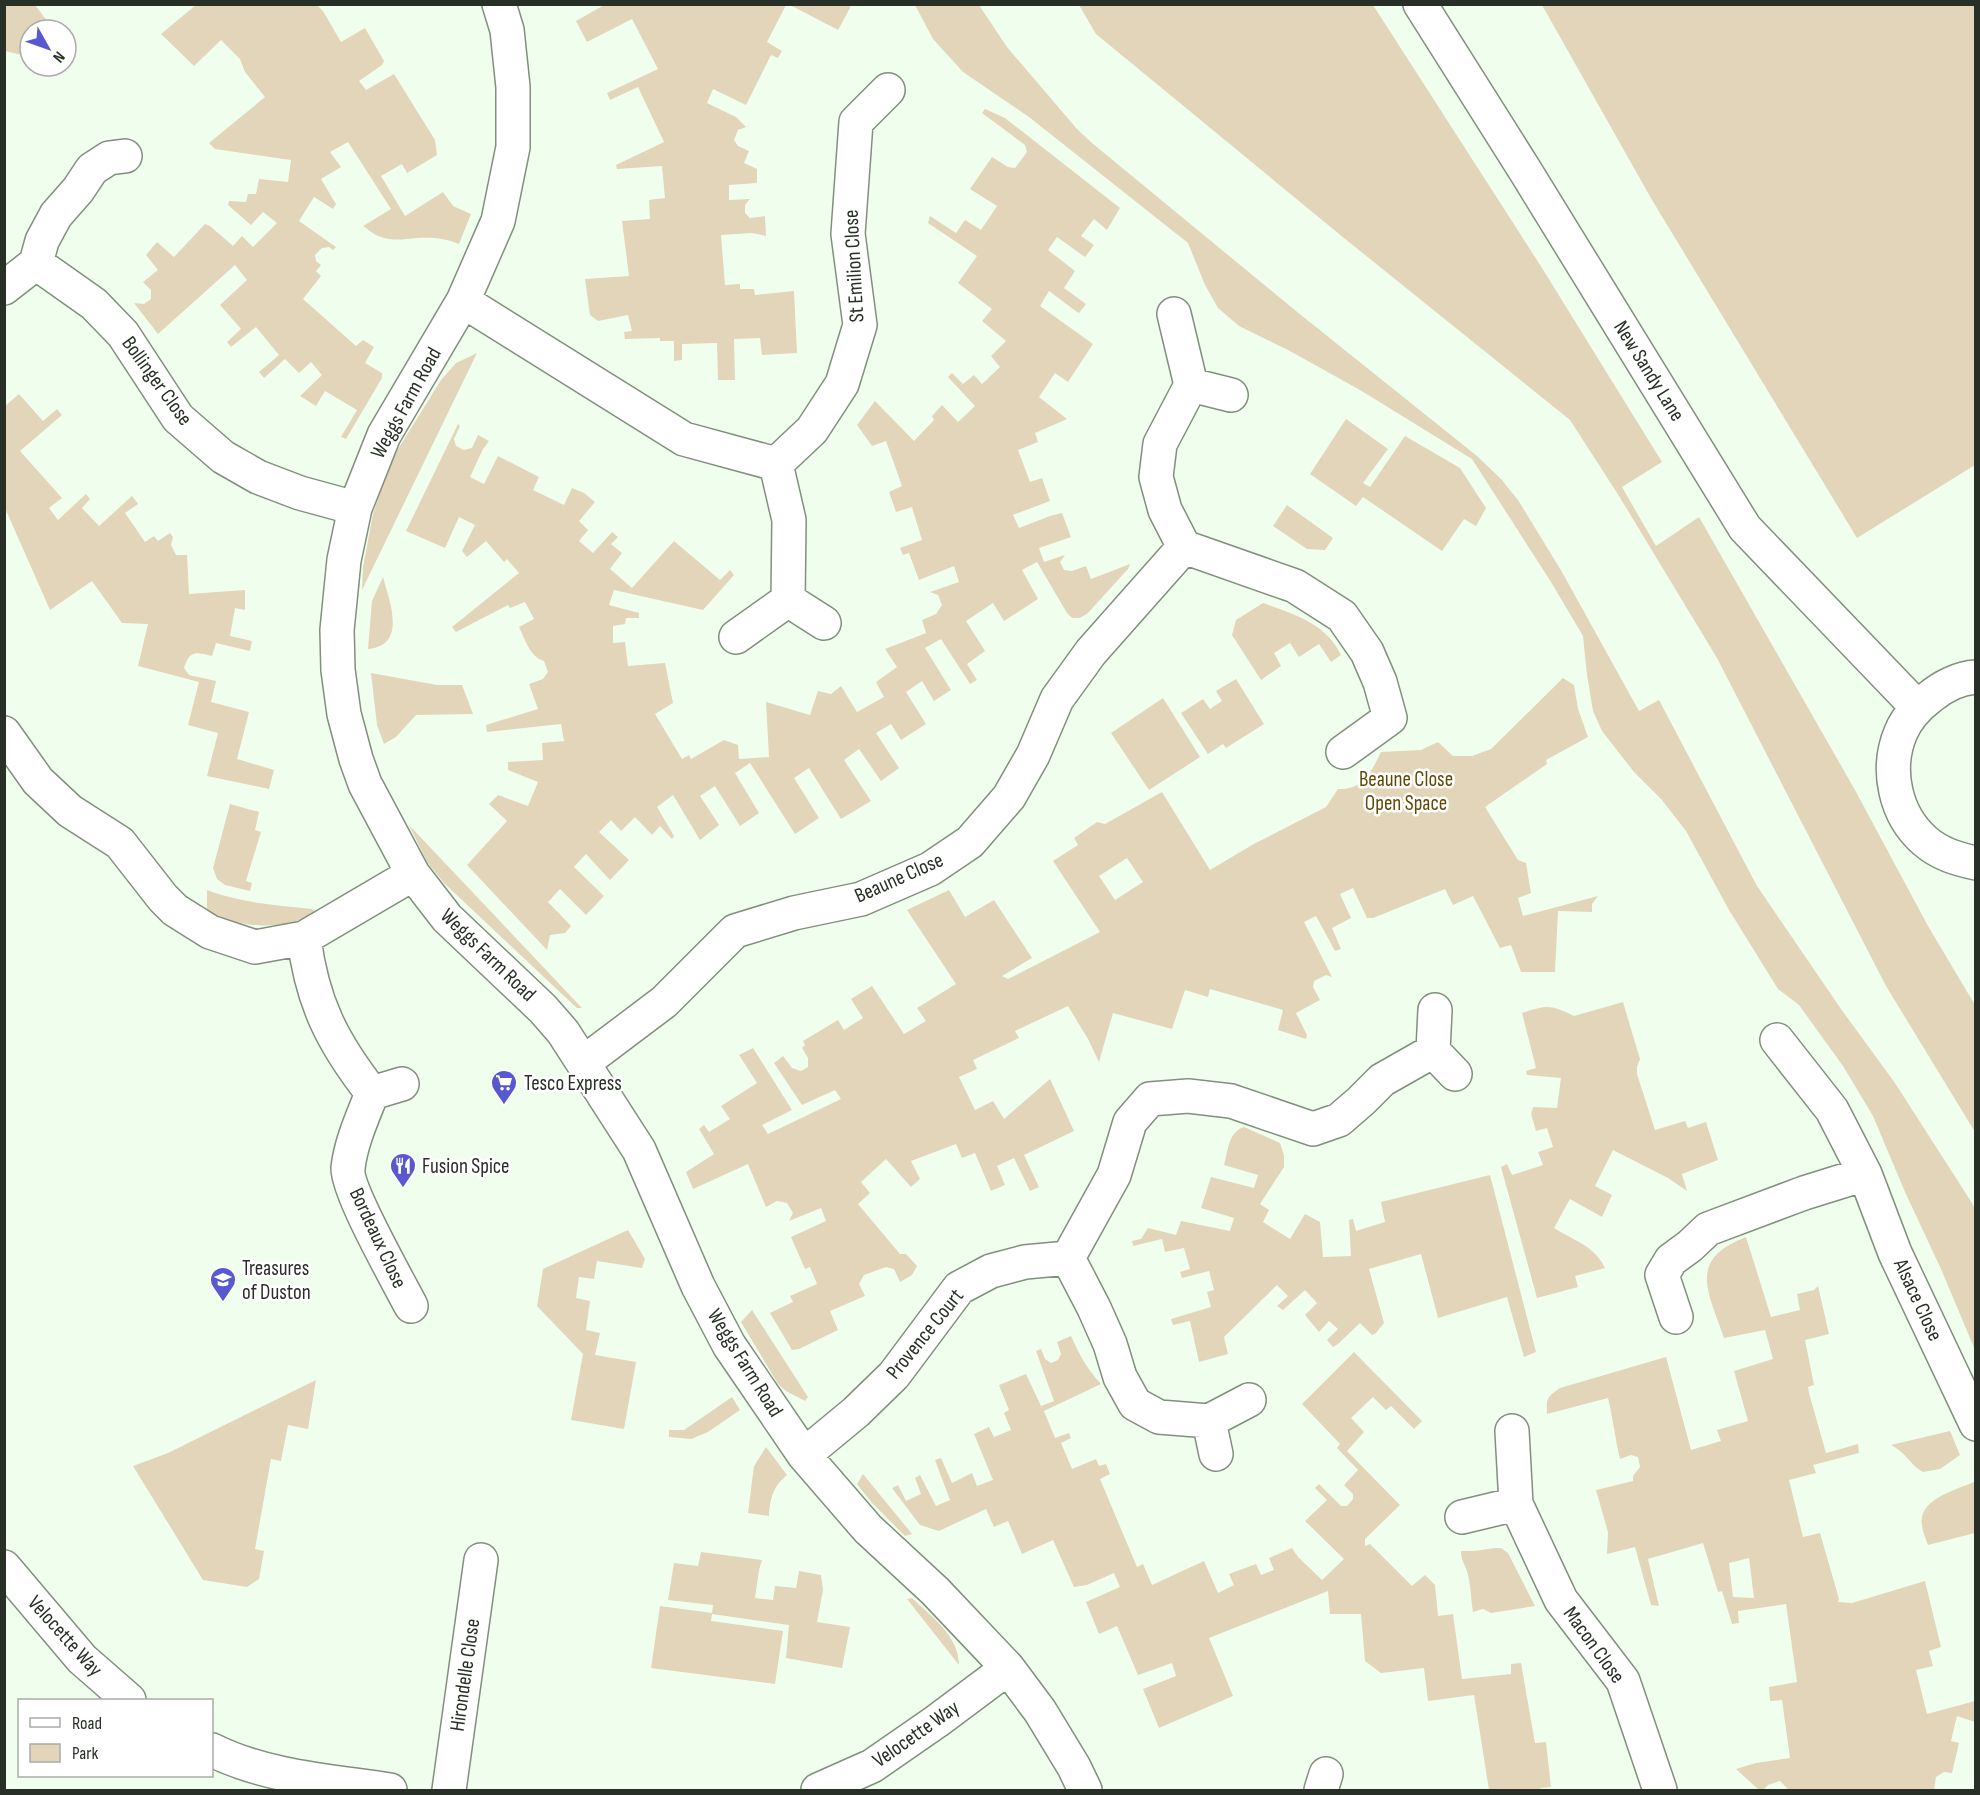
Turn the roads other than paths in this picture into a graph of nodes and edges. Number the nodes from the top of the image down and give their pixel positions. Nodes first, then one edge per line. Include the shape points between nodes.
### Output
1 (498, 4) edge
2 (1420, 4) edge
3 (888, 90) dead end
4 (125, 156) dead end
5 (36, 263) junction
6 (4, 288) edge
7 (463, 301) junction
8 (1174, 314) dead end
9 (1191, 385) junction
10 (1231, 395) dead end
11 (776, 464) junction
12 (355, 508) junction
13 (1184, 548) junction
14 (788, 600) junction
15 (824, 623) dead end
16 (736, 637) dead end
17 (1976, 677) edge
18 (1917, 707) junction
19 (4, 733) edge
20 (1342, 753) dead end
21 (1976, 863) edge
22 (413, 874) junction
23 (304, 938) junction
24 (1435, 1010) dead end
25 (1777, 1040) dead end
26 (1433, 1051) junction
27 (583, 1063) junction
28 (1455, 1074) dead end
29 (402, 1084) dead end
30 (372, 1093) junction
31 (1865, 1174) junction
32 (1068, 1258) junction
33 (411, 1306) dead end
34 (1676, 1317) dead end
35 (1249, 1400) dead end
36 (1209, 1421) junction
37 (1976, 1424) edge
38 (1512, 1431) dead end
39 (1216, 1454) dead end
40 (804, 1455) junction
41 (1516, 1504) junction
42 (1462, 1517) dead end
43 (481, 1560) dead end
44 (4, 1568) edge
45 (1008, 1668) junction
46 (127, 1699) edge
47 (213, 1751) edge
48 (390, 1791) edge
49 (449, 1791) edge
50 (818, 1791) edge
51 (1085, 1791) edge
52 (1660, 1791) edge

1 - 7 street, Weggs Farm Road via 507,30 513,87 513,147 498,221
2 - 18 street, New Sandy Lane via 1745,528
3 - 11 street, St Emilion Close via 856,122 848,234 860,325 842,384 812,430
4 - 5 street via 109,158 92,169 56,215 42,240
5 - 6 street
5 - 12 street, Bollinger Close via 94,304 123,334 178,417 223,457 258,477
7 - 11 street via 684,439
7 - 12 street, Weggs Farm Road via 384,435
8 - 9 street
9 - 10 street
9 - 13 street via 1160,444 1156,477 1165,510
11 - 14 street via 789,520
12 - 22 street, Weggs Farm Road via 344,560 337,630 344,714 365,784
13 - 20 street via 1295,586 1342,616 1367,652 1390,718
13 - 27 street, Beaune Close via 1090,652 1057,699 1010,797 970,842 930,869 861,899 735,931 664,1002
14 - 15 street
14 - 16 street
17 - 18 street via 1942,688
18 - 21 street via 1901,732 1893,761 1895,791 1906,819 1926,842 1951,857
19 - 23 street via 38,781 70,811 120,843 175,910 210,932 255,947
22 - 23 street
22 - 27 street, Weggs Farm Road via 447,918 543,1009
23 - 30 street via 308,970 331,1031 349,1064
24 - 26 street
25 - 31 street, Alsace Close via 1832,1110
26 - 28 street
26 - 32 street via 1382,1080 1339,1120 1313,1129 1231,1101 1188,1096 1150,1099 1130,1122 1114,1175
27 - 40 street, Weggs Farm Road via 639,1150 698,1286 729,1345
29 - 30 street
30 - 33 street, Bordeaux Close via 348,1170 358,1202
31 - 34 street via 1708,1229 1671,1260 1652,1270
31 - 37 street, Alsace Close via 1895,1252
32 - 36 street via 1135,1404 1159,1417
32 - 40 street, Provence Court via 1025,1262 991,1271 959,1288 894,1375
35 - 36 street
36 - 39 street
38 - 41 street, Macon Close
40 - 45 street, Weggs Farm Road via 868,1530 935,1591
41 - 42 street
41 - 52 street, Macon Close via 1561,1600 1623,1681
43 - 49 street, Hirondelle Close
44 - 46 street, Velocette Way via 82,1659
45 - 50 street, Velocette Way via 872,1766
45 - 51 street, Weggs Farm Road via 1040,1711
47 - 48 street via 233,1761 283,1774

